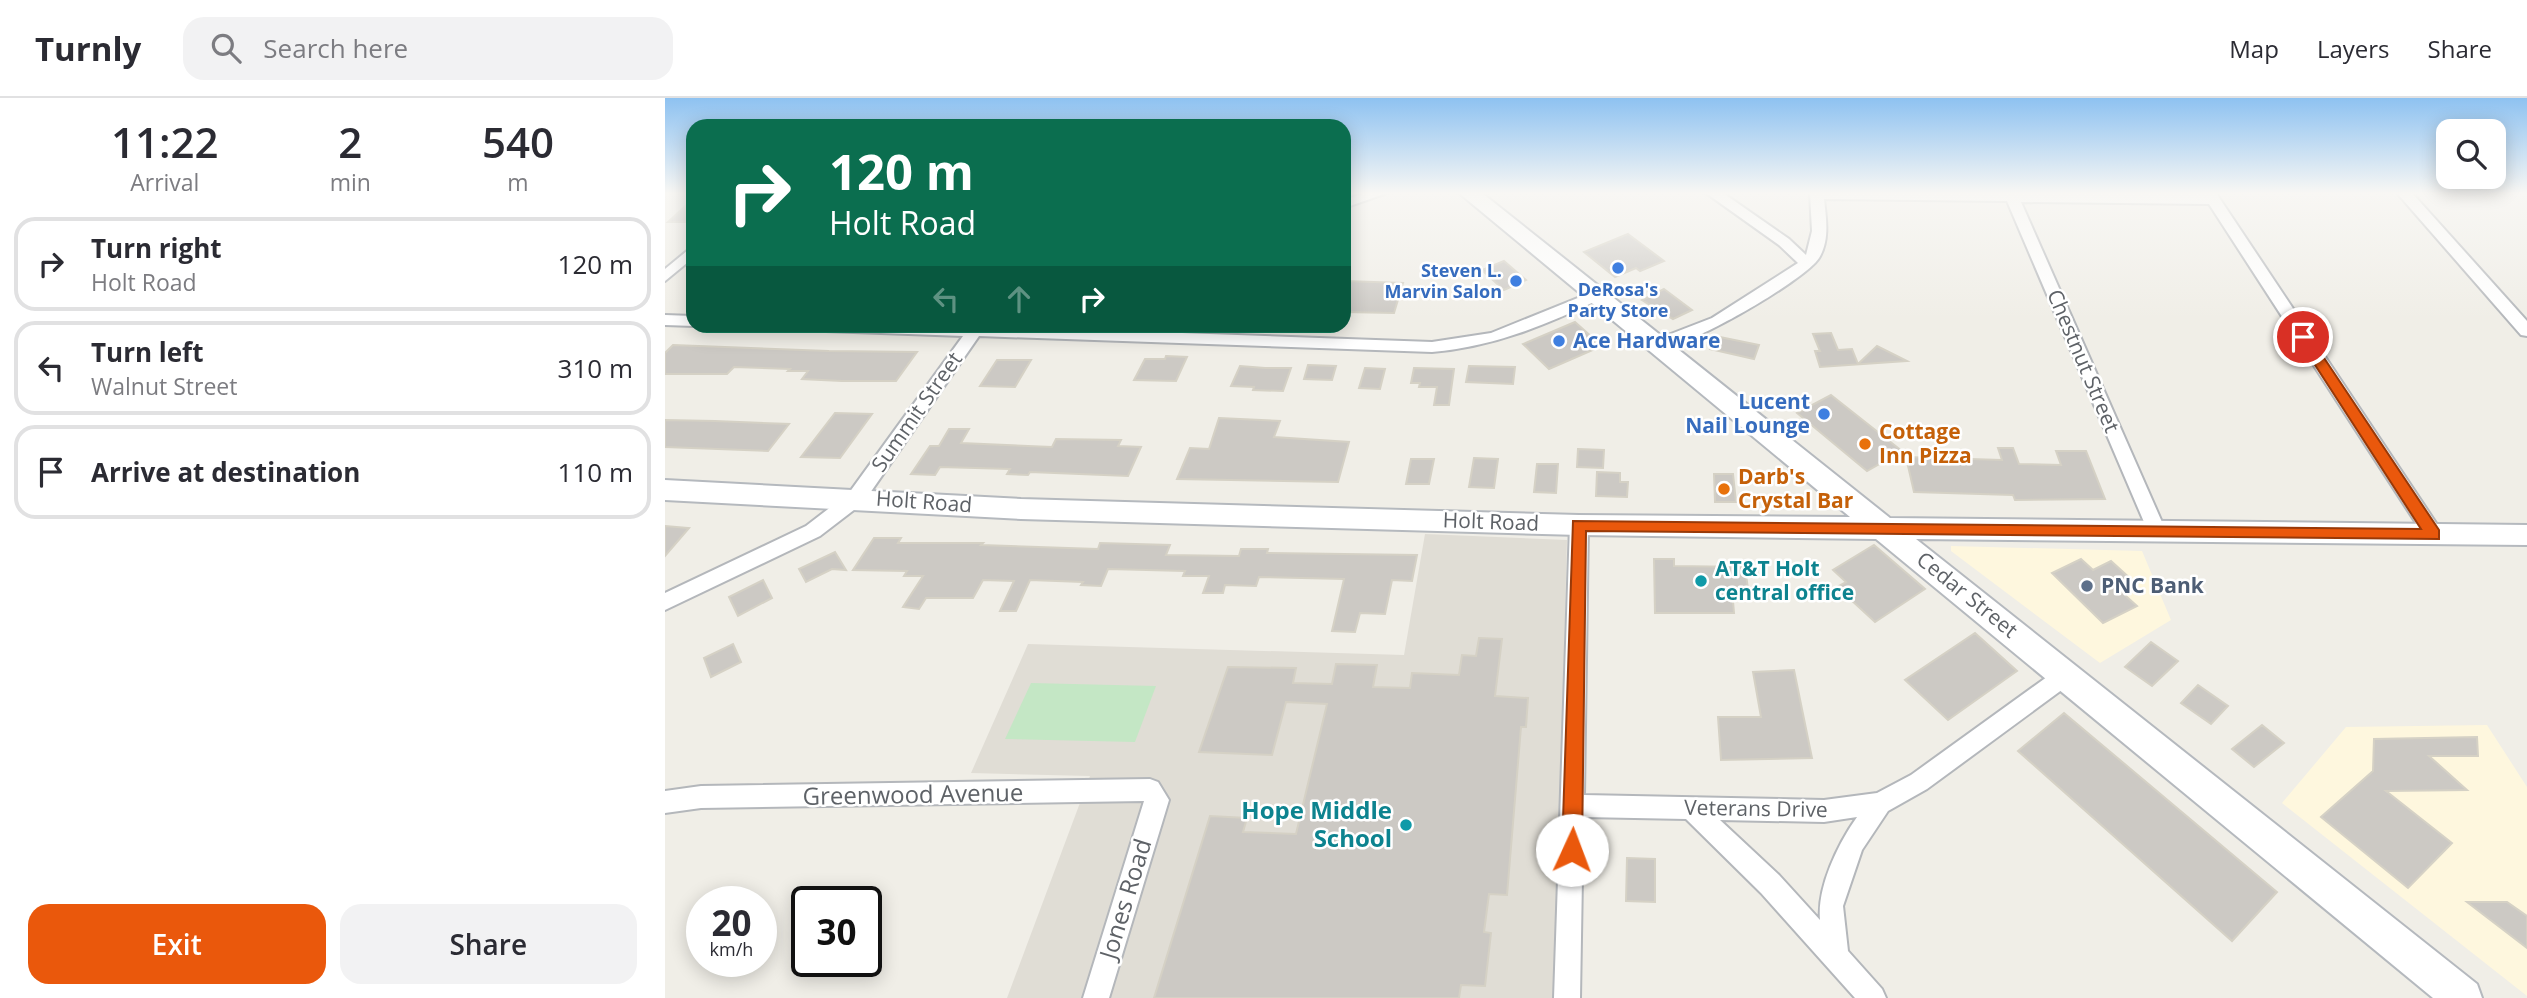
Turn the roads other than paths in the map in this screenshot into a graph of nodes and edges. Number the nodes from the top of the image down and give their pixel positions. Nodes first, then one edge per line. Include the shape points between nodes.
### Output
1 (1520, 235) edge
2 (1774, 235) edge
3 (1818, 235) edge
4 (2028, 235) edge
5 (2236, 235) edge
6 (2441, 235) edge
7 (686, 257) edge
8 (1807, 264) junction
9 (665, 277) edge
10 (1595, 296) junction
11 (665, 320) edge
12 (686, 321) edge
13 (2527, 331) edge
14 (972, 333) edge
15 (1109, 333) edge
16 (1656, 346) junction
17 (665, 491) edge
18 (856, 498) junction
19 (1579, 525) junction
20 (1883, 527) junction
21 (2156, 529) junction
22 (2434, 535) junction
23 (2527, 535) edge
24 (665, 602) edge
25 (2066, 675) junction
26 (1157, 800) joint
27 (665, 802) edge
28 (1880, 803) junction
29 (1573, 806) junction
30 (1691, 808) junction
31 (1836, 957) junction
32 (1096, 998) edge
33 (1566, 998) edge
34 (1873, 998) edge
35 (2463, 998) edge

1 - 10 main road, Cedar Street
2 - 8 street
3 - 8 street via 1815,256
4 - 21 street, Chestnut Street
5 - 22 street
6 - 13 street
7 - 9 street
8 - 16 street via 1718,321
10 - 15 street via 1514,332 1455,346
10 - 16 main road, Cedar Street
11 - 12 street
14 - 18 street, Summit Street
16 - 20 main road, Cedar Street
17 - 18 main road, Holt Road
18 - 19 main road, Holt Road via 1021,509
18 - 24 street, Summit Street via 813,531
19 - 20 main road, Holt Road
19 - 29 street
20 - 21 main road, Holt Road
20 - 25 main road, Cedar Street
21 - 22 main road, Holt Road
22 - 23 main road, Holt Road
25 - 28 street, Veterans Drive via 1919,782
25 - 35 main road, Cedar Street
26 - 27 street, Greenwood Avenue via 1150,790 701,797
26 - 32 street, Jones Road
28 - 30 street, Veterans Drive via 1824,811
28 - 31 street via 1852,844 1831,906
29 - 30 street, Veterans Drive
29 - 33 street
30 - 31 street via 1770,884
31 - 34 street

